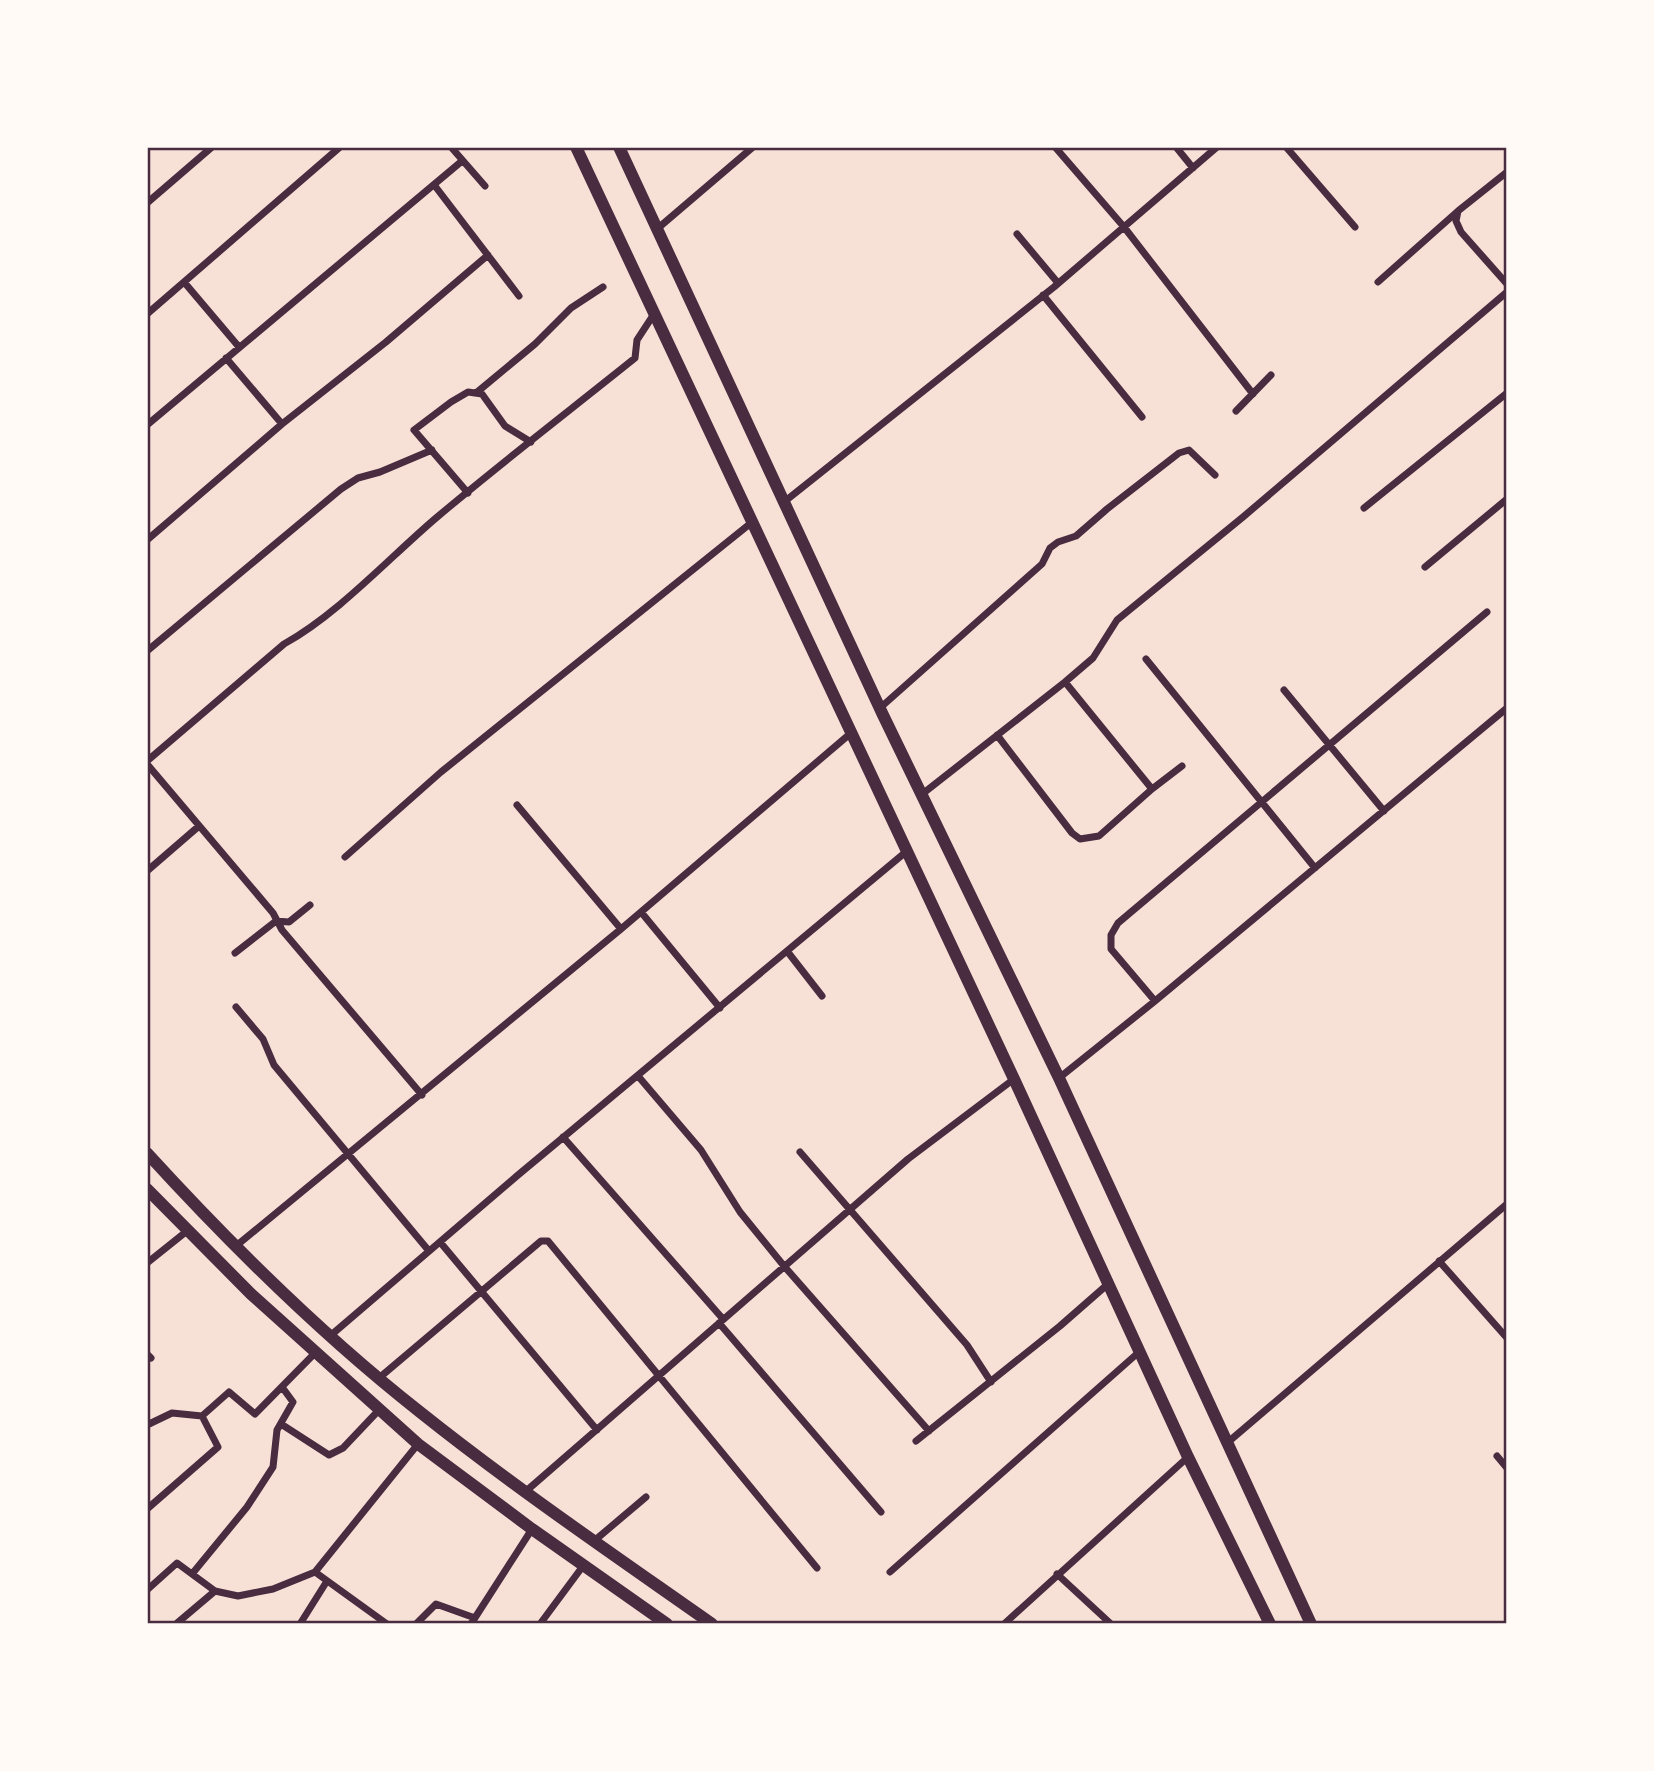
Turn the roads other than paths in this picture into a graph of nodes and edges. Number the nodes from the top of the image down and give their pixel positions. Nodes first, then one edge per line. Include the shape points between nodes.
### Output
1 (212, 147) edge
2 (340, 147) edge
3 (451, 147) edge
4 (576, 147) edge
5 (619, 147) edge
6 (752, 147) edge
7 (1055, 147) edge
8 (1176, 147) edge
9 (1217, 147) edge
10 (1286, 147) edge
11 (462, 161) junction
12 (1193, 168) junction
13 (1507, 172) edge
14 (435, 186) junction
15 (485, 186) dead end
16 (147, 204) edge
17 (1458, 211) junction
18 (1355, 226) dead end
19 (1124, 227) junction
20 (657, 229) junction
21 (1017, 234) dead end
22 (488, 255) junction
23 (184, 282) junction
24 (1378, 282) dead end
25 (1058, 283) junction
26 (1507, 284) edge
27 (603, 287) dead end
28 (1507, 292) edge
29 (1043, 295) junction
30 (519, 296) dead end
31 (147, 314) edge
32 (654, 314) junction
33 (239, 347) junction
34 (226, 358) junction
35 (1271, 375) dead end
36 (476, 393) junction
37 (1507, 393) edge
38 (1253, 394) junction
39 (1236, 411) dead end
40 (1142, 417) dead end
41 (282, 424) junction
42 (147, 425) edge
43 (531, 442) junction
44 (432, 450) junction
45 (1215, 475) dead end
46 (468, 493) junction
47 (1507, 499) edge
48 (784, 502) junction
49 (1364, 509) dead end
50 (751, 523) junction
51 (147, 540) edge
52 (1425, 567) dead end
53 (1487, 612) dead end
54 (147, 651) edge
55 (1146, 659) dead end
56 (1065, 682) junction
57 (1284, 690) dead end
58 (880, 708) junction
59 (1507, 708) edge
60 (851, 733) junction
61 (997, 736) junction
62 (1328, 746) junction
63 (147, 762) edge
64 (1182, 766) dead end
65 (1152, 789) junction
66 (921, 795) junction
67 (1262, 802) junction
68 (517, 804) dead end
69 (1384, 811) junction
70 (199, 826) junction
71 (907, 851) junction
72 (345, 857) dead end
73 (1315, 868) junction
74 (147, 872) edge
75 (310, 905) dead end
76 (641, 912) junction
77 (276, 921) junction
78 (621, 929) junction
79 (787, 951) junction
80 (235, 953) dead end
81 (822, 996) dead end
82 (1155, 1001) junction
83 (236, 1007) dead end
84 (720, 1007) junction
85 (638, 1076) junction
86 (1059, 1077) junction
87 (1014, 1079) junction
88 (422, 1095) junction
89 (563, 1138) junction
90 (800, 1152) dead end
91 (147, 1153) edge
92 (349, 1155) junction
93 (147, 1189) edge
94 (1507, 1204) edge
95 (849, 1210) junction
96 (187, 1231) junction
97 (440, 1242) junction
98 (236, 1246) junction
99 (429, 1251) junction
100 (1439, 1261) junction
101 (147, 1263) edge
102 (784, 1266) junction
103 (1108, 1284) junction
104 (481, 1292) junction
105 (721, 1321) junction
106 (330, 1336) junction
107 (1507, 1338) edge
108 (1139, 1352) junction
109 (315, 1353) junction
110 (658, 1376) junction
111 (379, 1378) junction
112 (991, 1382) junction
113 (282, 1387) junction
114 (379, 1410) junction
115 (202, 1416) junction
116 (281, 1424) junction
117 (147, 1425) edge
118 (597, 1430) junction
119 (929, 1431) junction
120 (916, 1441) dead end
121 (418, 1444) junction
122 (1226, 1444) junction
123 (1497, 1456) dead end
124 (1188, 1457) junction
125 (1507, 1468) edge
126 (525, 1492) junction
127 (646, 1497) dead end
128 (147, 1509) edge
129 (881, 1512) dead end
130 (532, 1529) junction
131 (594, 1541) junction
132 (583, 1566) junction
133 (817, 1568) dead end
134 (315, 1572) junction
135 (890, 1572) dead end
136 (192, 1574) junction
137 (1057, 1574) junction
138 (327, 1581) junction
139 (147, 1590) edge
140 (215, 1591) junction
141 (473, 1621) edge
142 (176, 1624) edge
143 (300, 1624) edge
144 (387, 1624) edge
145 (416, 1624) edge
146 (540, 1624) edge
147 (667, 1624) edge
148 (712, 1624) edge
149 (1004, 1624) edge
150 (1111, 1624) edge
151 (1270, 1624) edge
152 (1311, 1624) edge

1 - 16 street
2 - 23 street
3 - 11 street
4 - 32 main road
5 - 20 main road
6 - 20 street
7 - 19 street
8 - 12 street
9 - 12 street
10 - 18 street
11 - 14 street
11 - 15 street
12 - 19 street
13 - 17 street
14 - 22 street
14 - 33 street
17 - 24 street
17 - 26 street via 1455,221 1461,232
19 - 25 street
19 - 38 street
20 - 48 main road
21 - 25 street
22 - 30 street
22 - 41 street
23 - 31 street
23 - 33 street
25 - 29 street
27 - 36 street via 571,308
28 - 56 street via 1117,620 1093,658
29 - 40 street
29 - 48 street
32 - 43 street via 637,340 635,358
32 - 50 main road
33 - 34 street
34 - 41 street
34 - 42 street
35 - 38 street
36 - 43 street via 482,394 505,426
36 - 44 street via 468,392 451,402 414,430
37 - 49 street
38 - 39 street
41 - 51 street
43 - 46 street
44 - 46 street
44 - 54 street via 341,489
45 - 58 street via 1189,450 1180,453 1076,536 1050,548 1042,564
46 - 63 street
47 - 52 street
48 - 58 main road
50 - 60 main road
50 - 72 street via 441,772
53 - 62 street
55 - 67 street
56 - 61 street
56 - 65 street
57 - 62 street
58 - 66 main road
59 - 69 street
60 - 71 main road
60 - 76 street
61 - 65 street via 1080,839 1099,836
61 - 66 street
62 - 67 street
62 - 69 street
63 - 70 street
64 - 65 street
66 - 86 main road
67 - 73 street
67 - 82 street via 1118,923 1111,935 1111,949
68 - 78 street
69 - 73 street
70 - 74 street
70 - 77 street
71 - 79 street
71 - 87 main road
73 - 82 street
75 - 77 street via 289,922
76 - 78 street
76 - 84 street
77 - 80 street
77 - 88 street
78 - 88 street
79 - 81 street
79 - 84 street
82 - 86 street
83 - 92 street via 263,1039 274,1065
84 - 85 street
85 - 89 street
85 - 102 street via 701,1150 740,1212
86 - 122 main road
87 - 95 street
87 - 103 main road
88 - 92 street
89 - 97 street
89 - 105 street
90 - 95 street
91 - 98 main road
92 - 98 street
92 - 99 street
93 - 96 main road
94 - 100 street
95 - 102 street
95 - 112 street via 967,1345
96 - 101 street
96 - 109 main road
97 - 99 street
97 - 104 street
98 - 106 main road
99 - 106 street
100 - 107 street
100 - 122 street
102 - 105 street
102 - 119 street
103 - 108 main road
103 - 112 street
104 - 110 street via 541,1241 548,1241
104 - 111 street
104 - 118 street
105 - 110 street
105 - 129 street
106 - 111 main road
108 - 124 main road
108 - 135 street
109 - 113 street
109 - 114 main road
110 - 118 street
110 - 133 street
111 - 126 main road
112 - 119 street
113 - 115 street via 255,1414 229,1392
113 - 116 street via 293,1402
114 - 116 street via 343,1448 328,1455
114 - 121 main road
115 - 117 street via 172,1413
115 - 128 street via 218,1447
116 - 136 street via 273,1466 247,1507
118 - 126 street
119 - 120 street
121 - 130 main road
121 - 134 street
122 - 152 main road
123 - 125 street
124 - 137 street
124 - 151 main road
126 - 131 main road
127 - 131 street
130 - 132 main road
130 - 141 street
131 - 148 main road
132 - 146 street
132 - 147 main road
134 - 138 street
134 - 140 street via 251,1594
136 - 139 street via 177,1563
136 - 140 street
137 - 149 street
137 - 150 street
138 - 143 street
138 - 144 street
140 - 142 street
141 - 145 street via 436,1604

